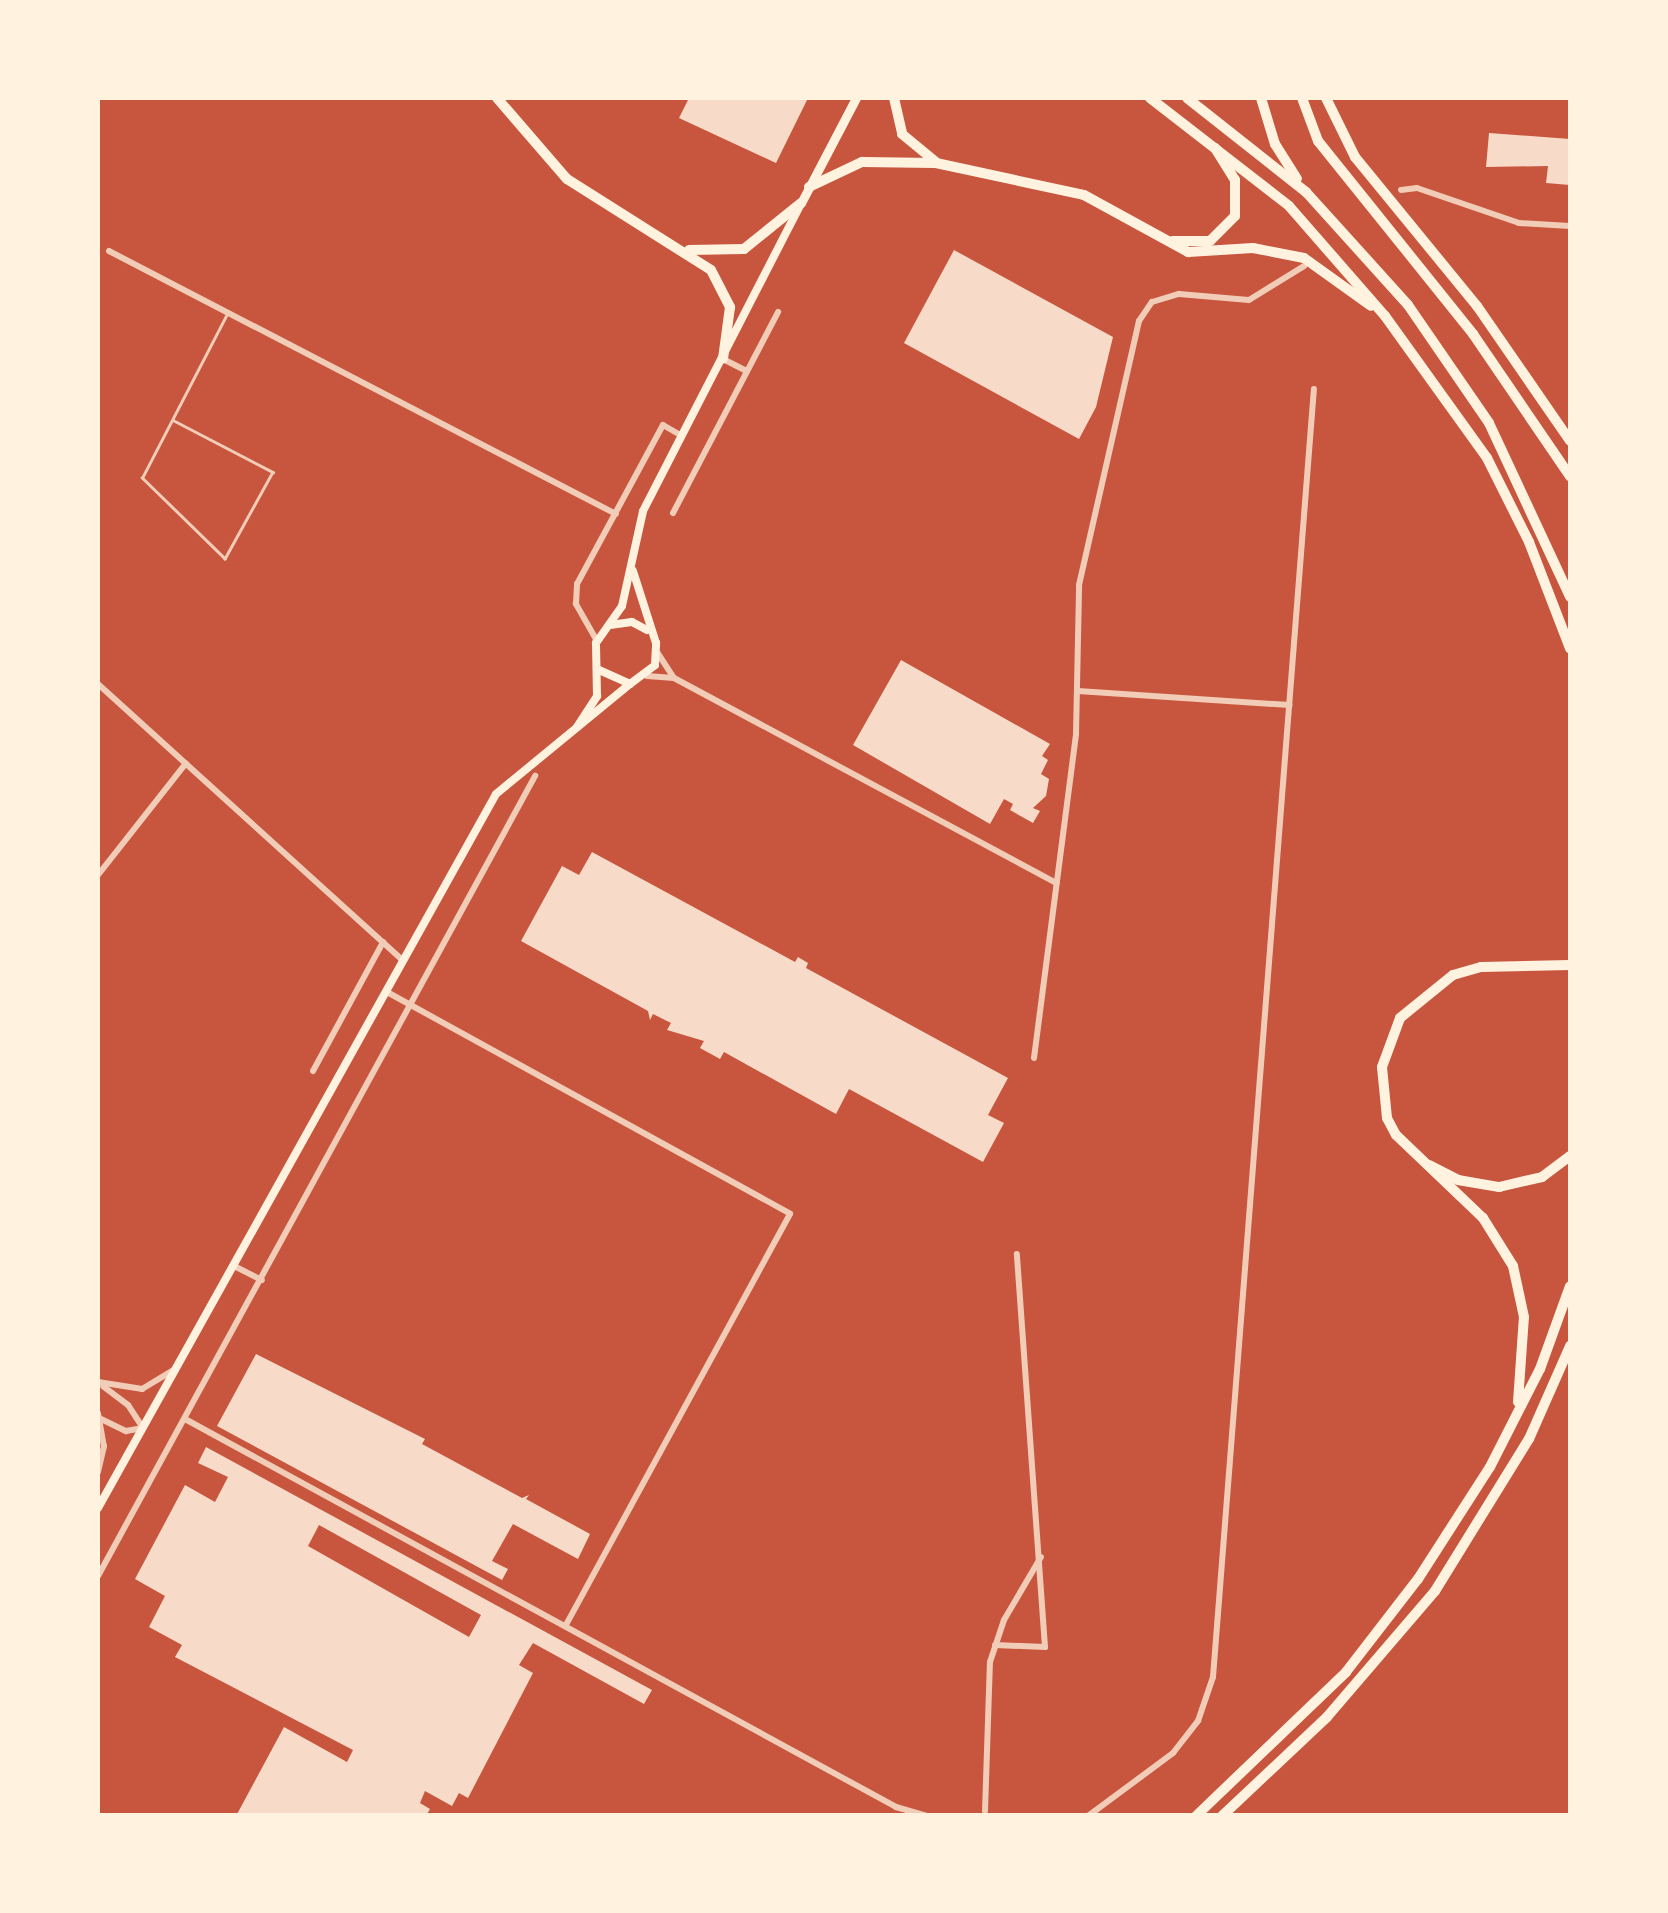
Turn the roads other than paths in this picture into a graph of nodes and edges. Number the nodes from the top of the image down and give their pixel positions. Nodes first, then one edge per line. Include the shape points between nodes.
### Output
1 (497, 98) edge
2 (856, 98) edge
3 (894, 98) edge
4 (1150, 98) edge
5 (1187, 98) edge
6 (1261, 98) edge
7 (1302, 98) edge
8 (1326, 98) edge
9 (1209, 140) junction
10 (936, 162) junction
11 (809, 187) junction
12 (1401, 190) dead end
13 (1306, 192) junction
14 (801, 203) junction
15 (1570, 226) edge
16 (1162, 240) junction
17 (685, 250) junction
18 (110, 251) dead end
19 (1304, 266) dead end
20 (228, 312) junction
21 (778, 312) dead end
22 (1385, 316) junction
23 (723, 359) junction
24 (747, 371) junction
25 (1314, 388) dead end
26 (172, 420) junction
27 (682, 436) junction
28 (1570, 441) edge
29 (1570, 476) edge
30 (672, 513) dead end
31 (616, 514) junction
32 (632, 567) junction
33 (1570, 597) edge
34 (590, 624) junction
35 (608, 626) junction
36 (651, 634) junction
37 (597, 641) junction
38 (1570, 648) edge
39 (657, 652) junction
40 (597, 666) junction
41 (647, 676) junction
42 (674, 678) junction
43 (98, 684) edge
44 (630, 684) junction
45 (1078, 691) junction
46 (1290, 705) junction
47 (566, 739) junction
48 (186, 762) junction
49 (534, 776) dead end
50 (98, 875) edge
51 (1057, 883) junction
52 (383, 942) junction
53 (403, 961) junction
54 (1570, 965) edge
55 (386, 992) junction
56 (408, 1004) junction
57 (1034, 1058) dead end
58 (313, 1072) dead end
59 (1412, 1155) junction
60 (1570, 1156) edge
61 (1018, 1254) dead end
62 (236, 1267) junction
63 (262, 1280) junction
64 (1570, 1286) edge
65 (1570, 1346) edge
66 (180, 1365) junction
67 (100, 1384) edge
68 (1517, 1413) junction
69 (99, 1416) edge
70 (185, 1419) junction
71 (143, 1428) junction
72 (98, 1472) edge
73 (98, 1508) edge
74 (1042, 1556) junction
75 (98, 1576) edge
76 (566, 1624) junction
77 (995, 1645) junction
78 (985, 1811) junction
79 (928, 1816) edge
80 (974, 1816) edge
81 (1000, 1816) edge
82 (1088, 1816) edge
83 (1196, 1816) edge
84 (1222, 1816) edge

1 - 17 highway via 567,179
2 - 11 main road
3 - 10 highway via 902,134
4 - 9 highway
5 - 13 highway
6 - 13 highway via 1275,144
7 - 29 highway via 1318,140 1473,334
8 - 28 highway via 1355,157 1477,306
9 - 16 highway via 1235,180 1236,216 1210,240
9 - 22 highway via 1289,206
10 - 11 highway via 862,162
10 - 16 highway via 1084,195
11 - 14 main road
12 - 15 street via 1417,188 1519,223
13 - 33 highway via 1408,305 1451,364 1513,468
14 - 17 highway via 744,249
14 - 23 main road
16 - 22 highway via 1188,252 1253,248 1304,258
17 - 23 highway via 711,270 730,307
18 - 20 street
19 - 45 street via 1248,300 1163,297 1140,321 1081,570
20 - 26 lane
20 - 31 street
21 - 24 street
22 - 38 highway via 1487,458 1530,542
23 - 24 street
23 - 27 main road
24 - 30 street
25 - 46 street
26 - 26 lane via 142,478 225,559 273,472
27 - 31 street via 663,425
27 - 32 main road via 643,511
31 - 34 street via 578,584 576,604
32 - 35 main road
32 - 36 main road
34 - 35 street
34 - 37 street
35 - 36 main road via 632,622
35 - 37 main road
36 - 39 main road
37 - 40 main road
39 - 41 main road
39 - 42 street
40 - 44 main road via 611,680
40 - 47 main road via 597,696
41 - 42 street
41 - 44 main road
42 - 51 street
43 - 48 street
44 - 47 main road
45 - 46 street
45 - 51 street
46 - 82 street via 1213,1677 1198,1721 1173,1753
47 - 53 main road via 496,794
48 - 50 street
48 - 52 street
49 - 56 street
51 - 57 street
52 - 53 street
52 - 58 street
53 - 55 main road
54 - 59 highway via 1481,967 1428,990 1400,1018 1382,1067 1387,1118
55 - 56 street
55 - 62 main road
56 - 63 street
56 - 76 street via 790,1214
59 - 60 highway via 1458,1180 1499,1187 1542,1177
59 - 68 highway via 1483,1218 1513,1266 1524,1317
61 - 74 street
62 - 63 street
62 - 66 main road
63 - 70 street
64 - 68 highway
65 - 84 highway via 1529,1440 1435,1591 1327,1717
66 - 67 street via 142,1388
66 - 71 main road
67 - 71 street via 128,1405
68 - 83 highway via 1454,1525 1374,1640
69 - 71 street via 126,1431
69 - 72 street
70 - 75 street
70 - 76 street
71 - 73 main road
74 - 77 street
74 - 77 street via 1046,1647
76 - 79 street via 896,1807
77 - 78 street
78 - 80 street
78 - 81 street

